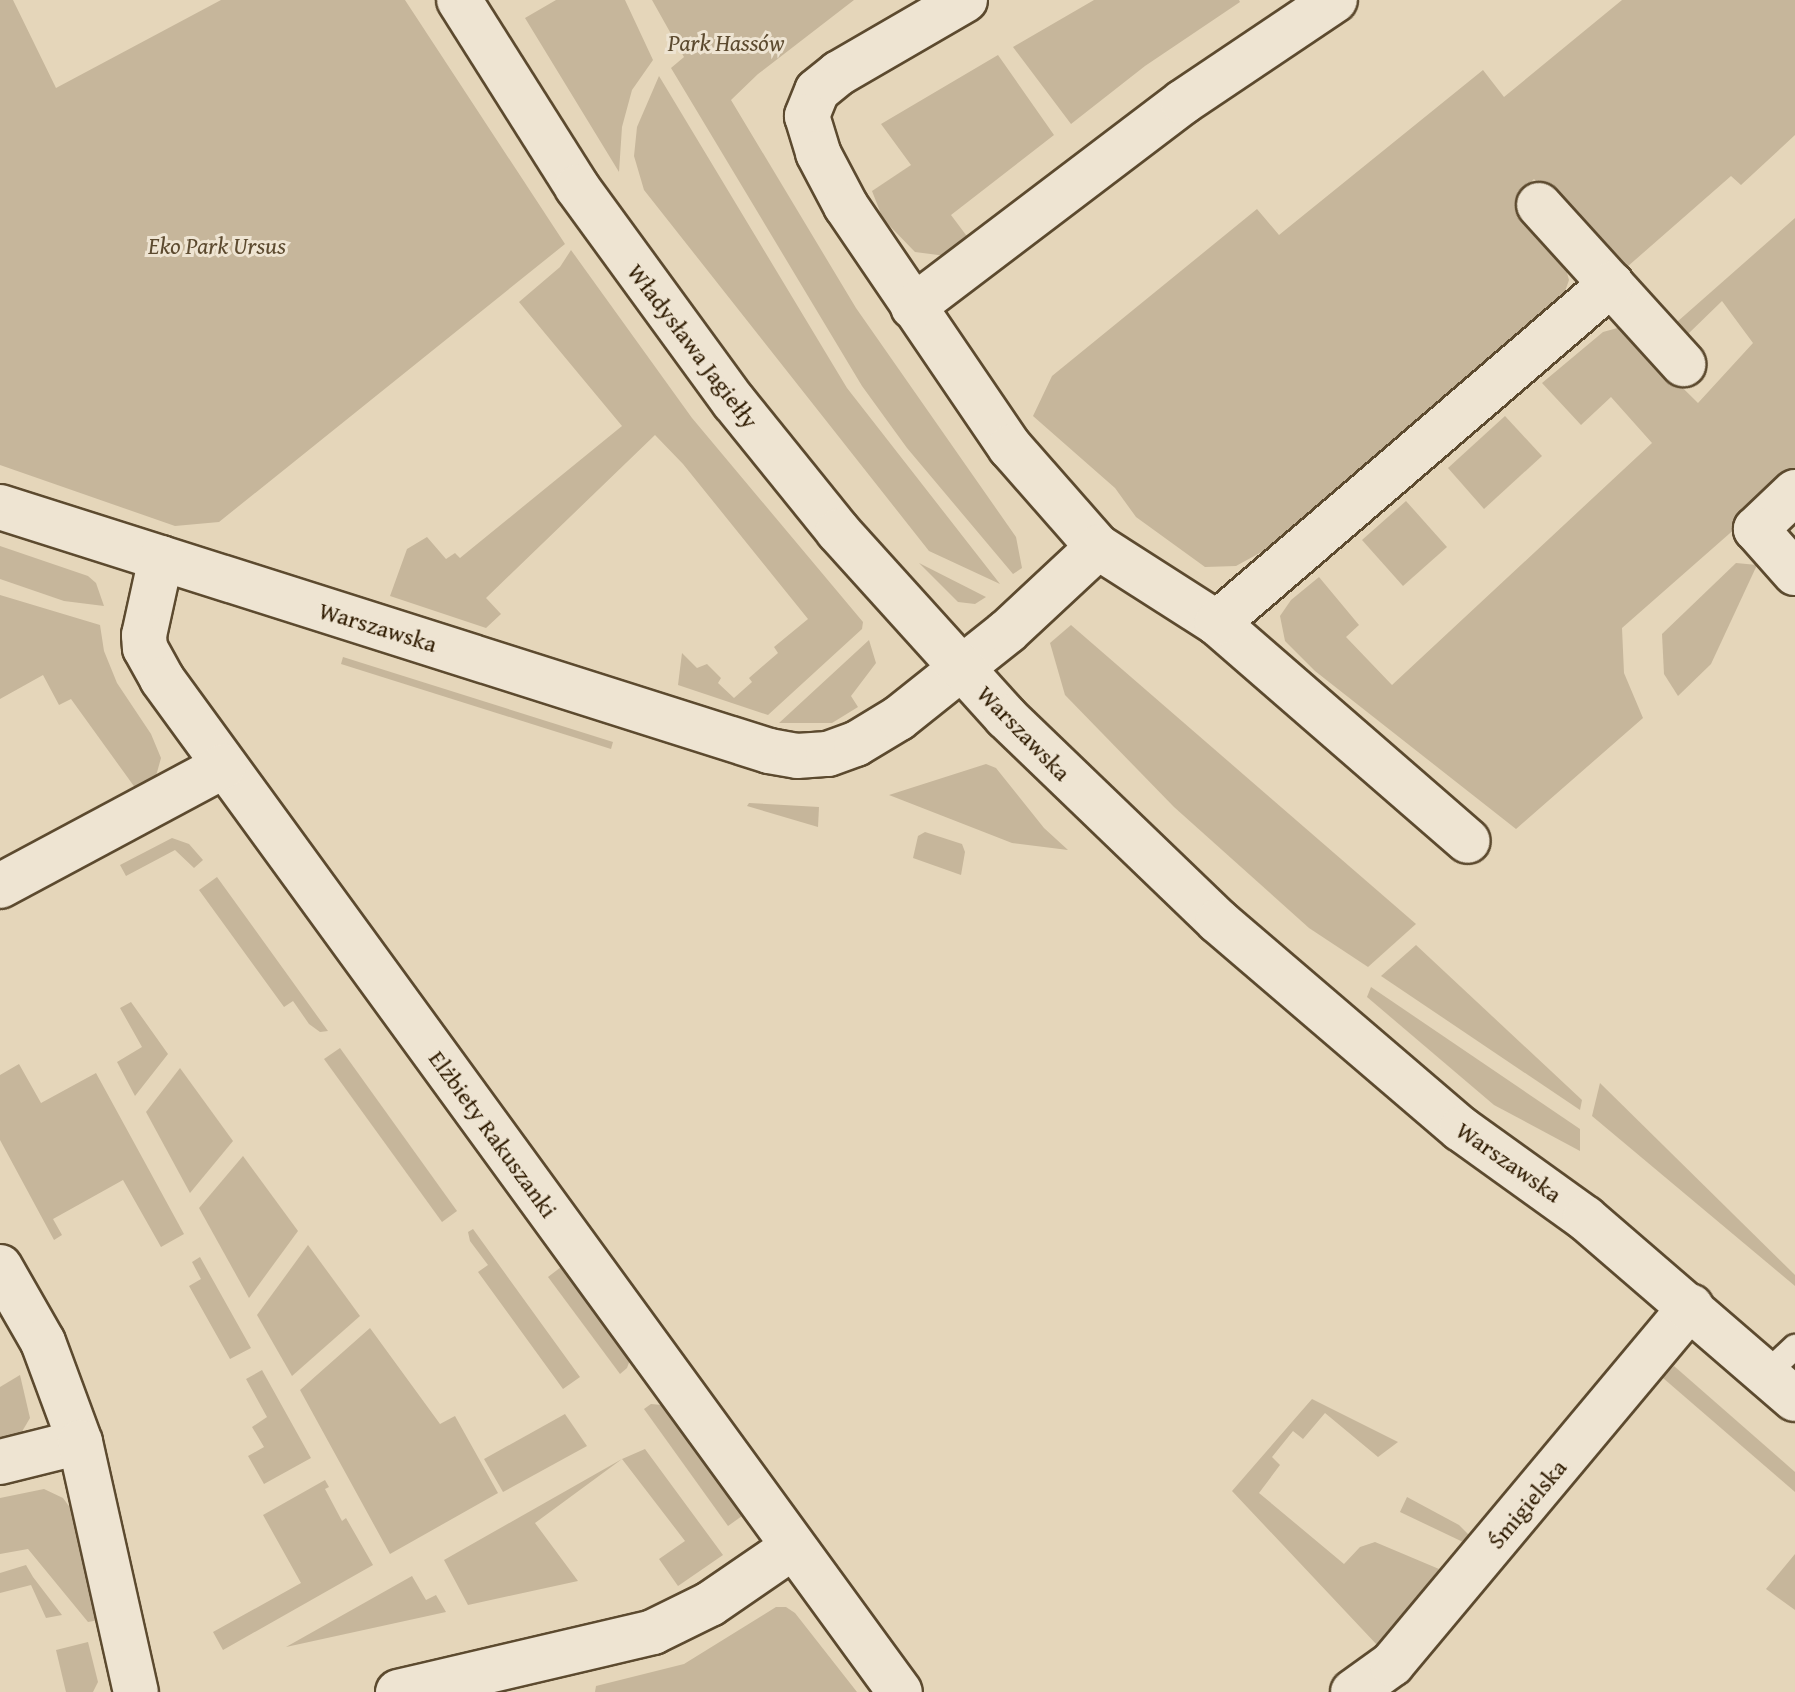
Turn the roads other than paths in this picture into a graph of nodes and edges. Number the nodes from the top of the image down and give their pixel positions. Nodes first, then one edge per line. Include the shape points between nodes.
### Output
1 (459, 0) edge
2 (965, 0) edge
3 (1335, 0) edge
4 (1539, 205) dead end
5 (1611, 284) junction
6 (913, 307) junction
7 (1683, 364) dead end
8 (1795, 492) edge
9 (0, 507) edge
10 (1098, 547) junction
11 (161, 558) junction
12 (1795, 573) edge
13 (1217, 623) junction
14 (961, 668) junction
15 (224, 766) junction
16 (1468, 841) dead end
17 (0, 886) edge
18 (0, 1267) edge
19 (1691, 1306) junction
20 (1786, 1373) edge
21 (80, 1442) junction
22 (0, 1462) edge
23 (793, 1547) junction
24 (136, 1692) edge
25 (398, 1692) edge
26 (900, 1692) edge
27 (1353, 1692) edge

1 - 14 street, Władysława Jagiełły via 577,187 659,304 838,531
2 - 6 street via 839,73 817,91 807,116 818,153 846,206
3 - 6 street via 1183,102
4 - 5 street
5 - 7 street
5 - 13 street
6 - 10 street via 1010,447
8 - 12 street via 1756,529
9 - 11 street, Warszawska
10 - 13 street
10 - 14 street
11 - 14 street, Warszawska via 797,756 828,754 856,744 899,718
11 - 15 street, Elżbiety Rakuszanki via 145,648
13 - 16 street
14 - 19 street, Warszawska via 1218,921 1461,1129 1558,1196
15 - 17 street
15 - 23 street, Elżbiety Rakuszanki
18 - 21 street via 43,1342
19 - 20 street, Warszawska
19 - 27 street, Śmigielska via 1392,1664
21 - 22 street
21 - 24 street
23 - 25 street via 710,1604 653,1632
23 - 26 street, Elżbiety Rakuszanki

